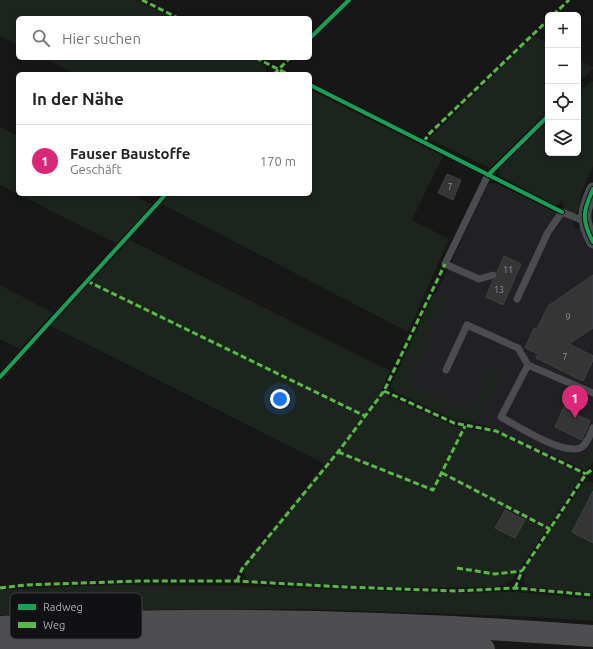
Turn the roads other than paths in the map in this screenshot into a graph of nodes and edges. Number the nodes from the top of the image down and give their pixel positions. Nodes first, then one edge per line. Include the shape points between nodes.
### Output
1 (488, 175) dead end
2 (593, 189) edge
3 (584, 221) junction
4 (593, 242) edge
5 (494, 275) dead end
6 (517, 299) dead end
7 (528, 365) junction
8 (446, 370) dead end
9 (593, 393) edge
10 (593, 428) edge
11 (142, 622) edge
12 (0, 627) edge
13 (10, 627) edge
14 (593, 636) edge
15 (0, 647) edge
16 (484, 649) edge

1 - 5 lane via 445,264 479,279
2 - 3 street
3 - 4 street
3 - 6 lane via 562,212 548,232
7 - 8 lane via 518,348 467,325
7 - 9 lane
7 - 10 lane via 501,417 540,438 572,449 580,448 586,443
11 - 14 highway via 296,621 464,627
12 - 13 highway
15 - 16 highway via 114,642 247,641

